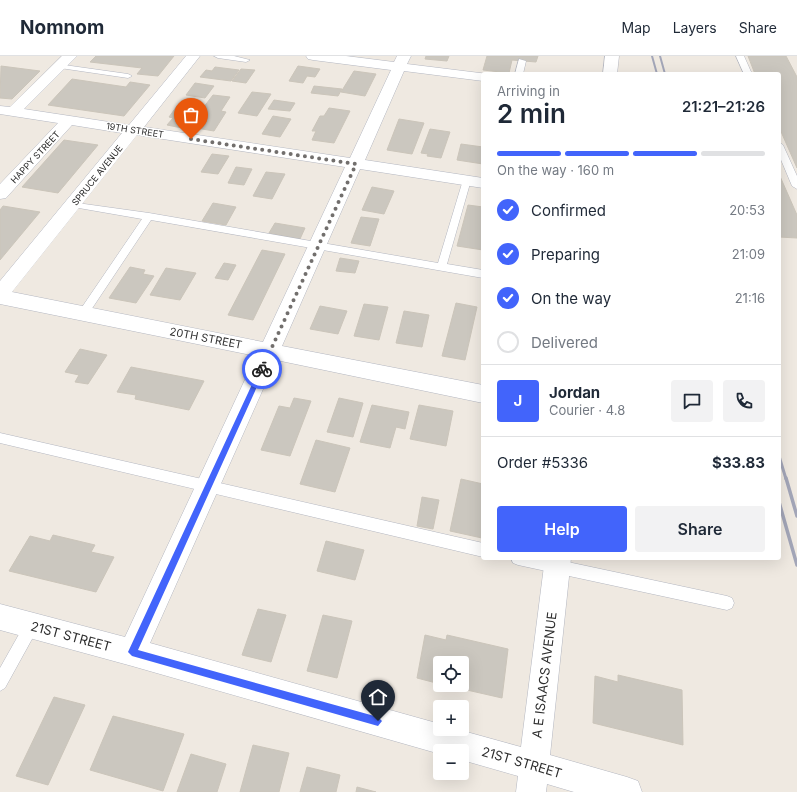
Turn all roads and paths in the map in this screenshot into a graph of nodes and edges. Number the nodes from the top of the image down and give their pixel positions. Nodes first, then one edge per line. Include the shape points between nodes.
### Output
1 (194, 56) edge
2 (218, 56) edge
3 (313, 56) edge
4 (740, 56) edge
5 (242, 58) edge
6 (65, 61) edge
7 (402, 61) edge
8 (522, 61) dead end
9 (519, 72) edge
10 (747, 72) edge
11 (128, 76) dead end
12 (481, 78) edge
13 (6, 111) edge
14 (69, 120) junction
15 (133, 130) junction
16 (781, 150) edge
17 (356, 164) junction
18 (467, 180) junction
19 (481, 183) edge
20 (797, 186) edge
21 (2, 190) edge
22 (73, 204) junction
23 (149, 216) junction
24 (318, 245) junction
25 (442, 266) junction
26 (481, 274) edge
27 (0, 294) edge
28 (0, 297) edge
29 (83, 313) junction
30 (270, 350) junction
31 (481, 394) edge
32 (0, 438) edge
33 (208, 486) junction
34 (481, 550) edge
35 (538, 560) edge
36 (558, 562) edge
37 (727, 603) dead end
38 (0, 617) edge
39 (32, 625) junction
40 (132, 652) junction
41 (0, 683) edge
42 (532, 779) edge
43 (627, 792) edge

1 - 15 street, SPRUCE AVENUE
2 - 5 lane
3 - 7 street
4 - 10 lane
6 - 11 lane
6 - 13 street
7 - 12 street
7 - 17 street
8 - 9 lane
13 - 14 street, 19TH STREET
14 - 15 street, 19TH STREET
14 - 21 street, HAPPY STREET
15 - 17 street, 19TH STREET
15 - 22 street, SPRUCE AVENUE
16 - 20 lane
17 - 18 street, 19TH STREET
17 - 24 street
18 - 19 street, 19TH STREET
18 - 25 lane
22 - 23 lane
22 - 27 street, SPRUCE AVENUE
23 - 24 lane
23 - 29 lane
24 - 25 lane
24 - 30 street
25 - 26 lane
28 - 29 street, 20TH STREET
29 - 30 street, 20TH STREET
30 - 31 street, 20TH STREET
30 - 33 street
32 - 33 lane
33 - 34 lane
33 - 40 street
35 - 36 lane
36 - 37 lane
36 - 42 street, A E ISAACS AVENUE
38 - 39 street, 21ST STREET
39 - 40 street, 21ST STREET
39 - 41 lane
40 - 42 street, 21ST STREET
42 - 43 street, 21ST STREET

